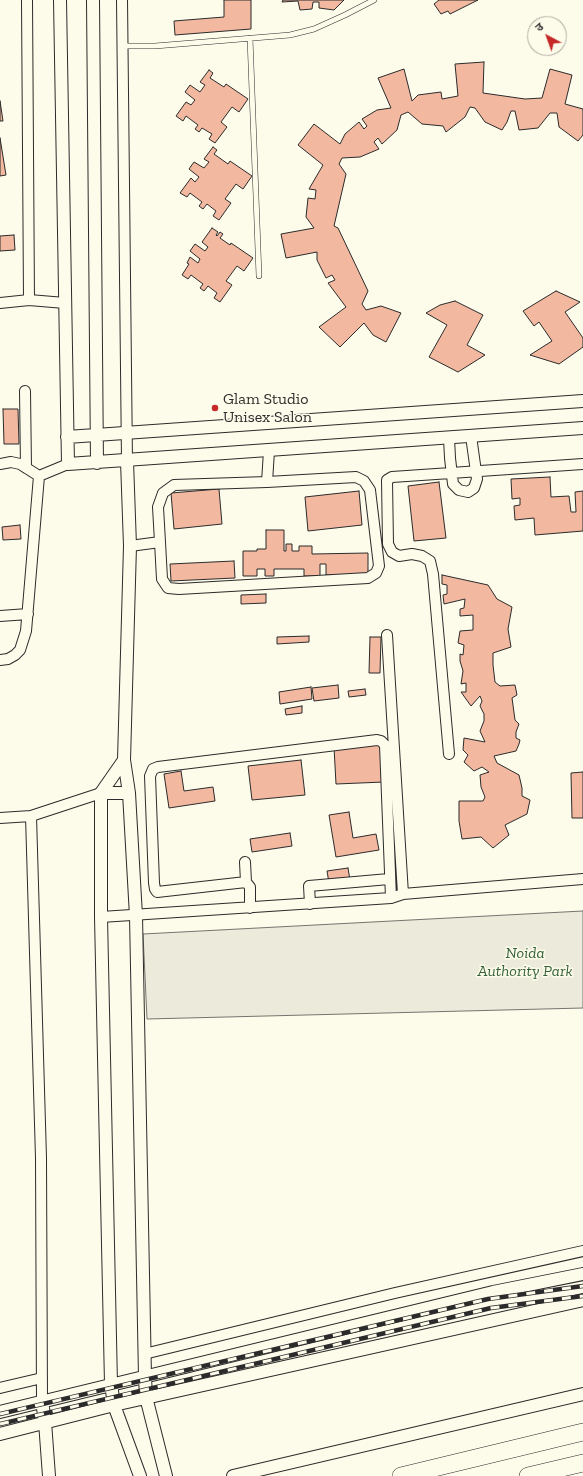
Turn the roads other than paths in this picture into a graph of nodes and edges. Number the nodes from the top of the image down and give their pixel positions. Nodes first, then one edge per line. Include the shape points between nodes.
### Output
1 (27, 0) edge
2 (60, 0) edge
3 (93, 0) edge
4 (122, 0) edge
5 (374, 0) edge
6 (250, 38) junction
7 (123, 46) junction
8 (259, 276) dead end
9 (29, 300) junction
10 (0, 303) edge
11 (65, 303) junction
12 (25, 390) dead end
13 (583, 401) edge
14 (583, 428) edge
15 (128, 434) junction
16 (97, 435) junction
17 (471, 436) junction
18 (67, 437) junction
19 (449, 438) junction
20 (269, 451) junction
21 (128, 461) junction
22 (97, 463) junction
23 (0, 464) edge
24 (68, 464) junction
25 (583, 464) edge
26 (26, 468) junction
27 (477, 471) junction
28 (452, 474) junction
29 (39, 476) junction
30 (267, 482) junction
31 (160, 542) junction
32 (130, 546) junction
33 (28, 614) junction
34 (0, 616) edge
35 (387, 635) dead end
36 (0, 660) edge
37 (449, 754) dead end
38 (124, 760) junction
39 (101, 793) junction
40 (129, 793) junction
41 (31, 816) junction
42 (0, 818) edge
43 (245, 862) dead end
44 (389, 879) junction
45 (583, 879) edge
46 (246, 882) junction
47 (403, 894) junction
48 (390, 898) junction
49 (310, 904) junction
50 (250, 908) junction
51 (136, 916) junction
52 (101, 917) junction
53 (583, 1251) edge
54 (583, 1274) edge
55 (583, 1300) edge
56 (144, 1354) junction
57 (145, 1377) junction
58 (42, 1378) junction
59 (111, 1384) junction
60 (0, 1388) edge
61 (583, 1394) edge
62 (146, 1398) junction
63 (42, 1402) junction
64 (114, 1405) junction
65 (0, 1412) edge
66 (45, 1422) junction
67 (583, 1432) edge
68 (0, 1434) edge
69 (583, 1463) edge
70 (49, 1476) edge
71 (140, 1476) edge
72 (166, 1476) edge
73 (233, 1476) edge
74 (401, 1476) edge
75 (528, 1476) edge

1 - 9 street
2 - 11 street
3 - 16 street
4 - 7 street
5 - 6 lane via 314,29 290,35
6 - 7 lane via 155,46
6 - 8 lane
7 - 15 street
9 - 10 street
9 - 11 street
11 - 18 street
12 - 26 street
13 - 15 street
14 - 17 street
15 - 16 street
15 - 21 street
16 - 18 street
16 - 22 street
17 - 19 street
17 - 27 street
18 - 24 street
19 - 20 street
19 - 28 street
20 - 21 street
20 - 30 street
21 - 22 street
21 - 32 street
22 - 24 street
23 - 26 street via 11,462
24 - 29 street
25 - 27 street
26 - 29 street
27 - 28 street
27 - 28 street via 474,488 468,492 459,490 453,484
28 - 37 street via 392,477 387,480 388,544 392,552 399,556 412,554 430,561 433,574
29 - 33 street
30 - 31 street via 174,485 163,493 158,507
30 - 31 street via 356,478 364,481 370,490 379,566 376,573 368,578 168,588 162,579
31 - 32 street
32 - 38 street
33 - 34 street
33 - 36 street via 20,650 8,659
35 - 47 street
38 - 39 street
38 - 40 street
39 - 40 street
39 - 41 street
39 - 52 street
40 - 51 street
41 - 42 street
41 - 58 street via 41,1158
43 - 46 street
44 - 46 street via 385,745 382,741 158,767 153,770 150,776 154,883 157,892
44 - 48 street
44 - 49 street via 309,886
45 - 47 street
46 - 50 street via 250,887
47 - 48 street
48 - 49 street
49 - 50 street
50 - 51 street
51 - 52 street
51 - 56 street
52 - 59 street
53 - 56 street via 395,1293
54 - 57 street via 493,1292
55 - 62 street
56 - 57 street
57 - 59 street
57 - 62 street
58 - 60 street
58 - 63 street
59 - 63 street
59 - 64 street
61 - 73 street
62 - 64 street
62 - 72 street
63 - 65 street
63 - 66 street
64 - 66 street
64 - 71 street
66 - 68 street
66 - 70 street
67 - 74 highway
69 - 75 highway

